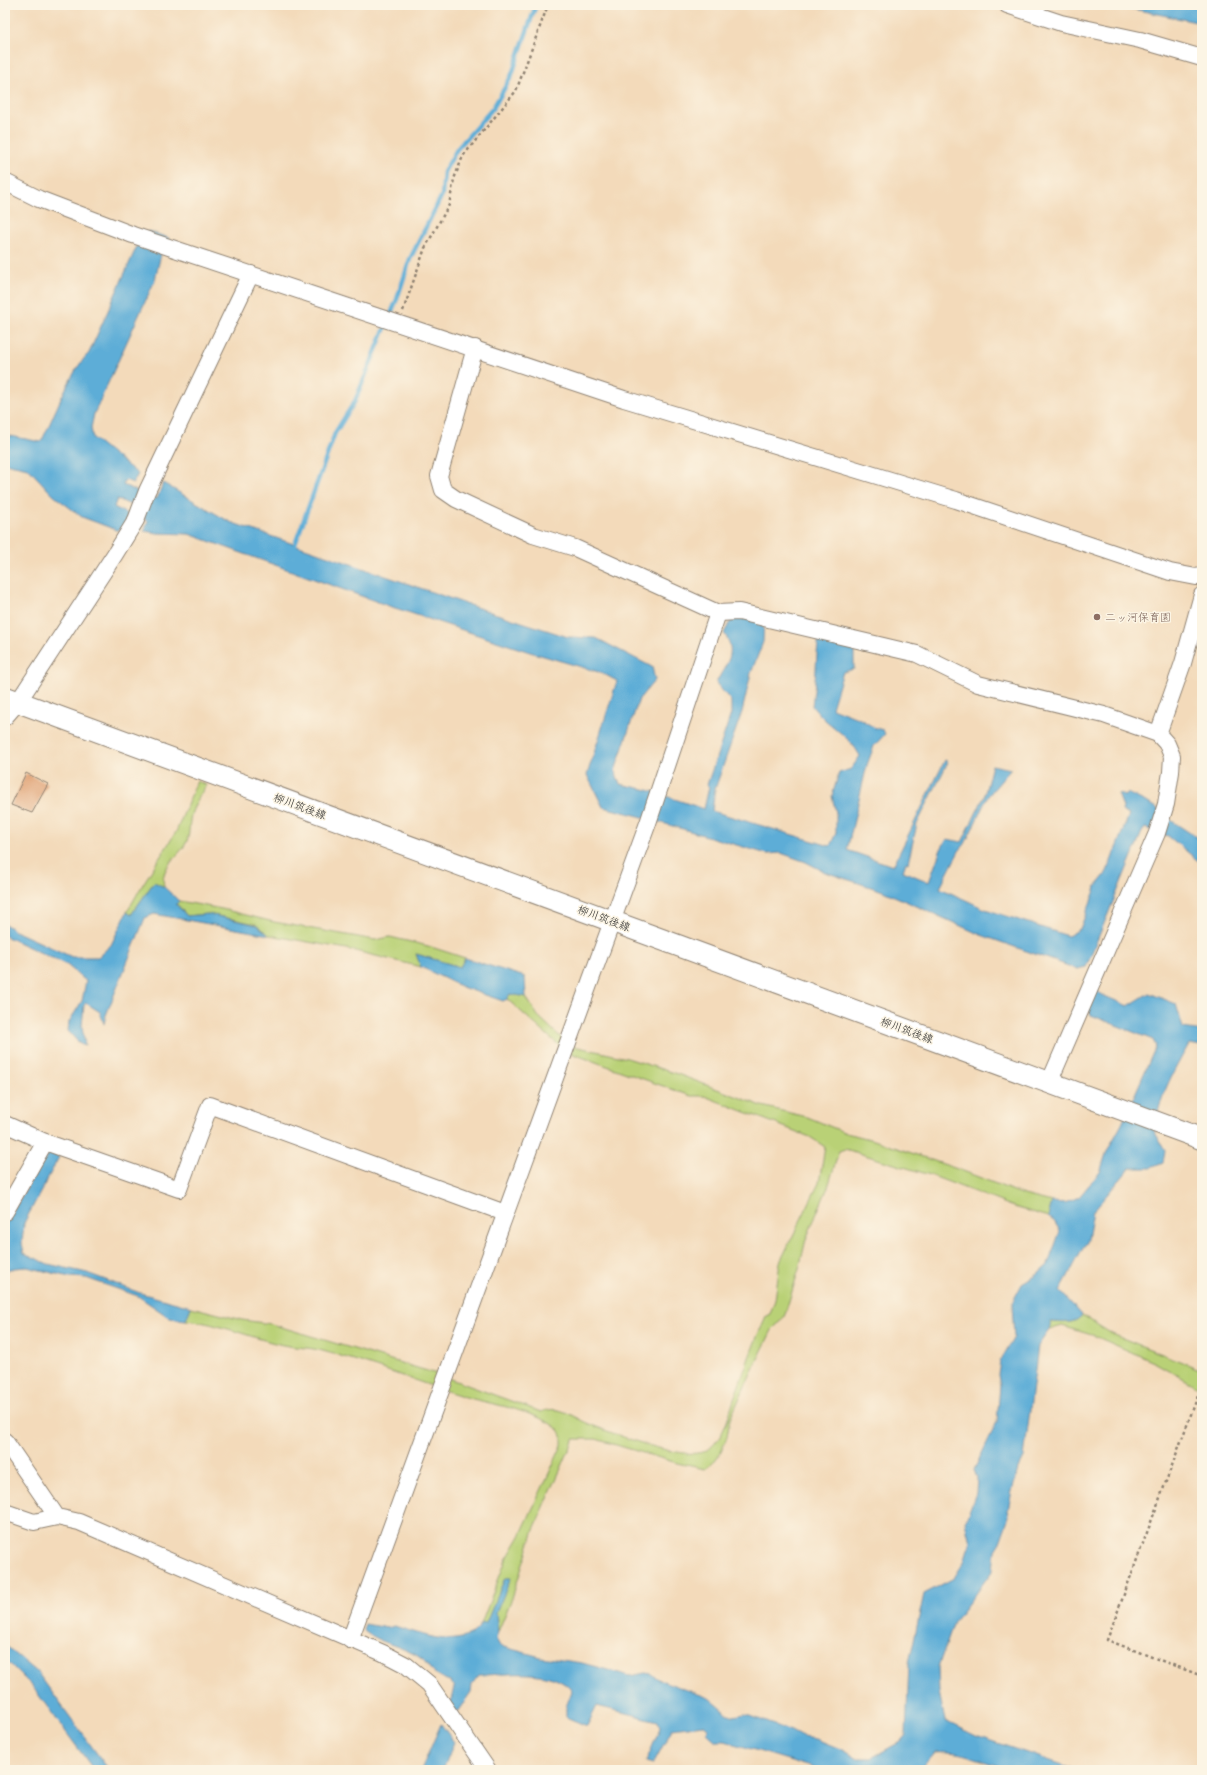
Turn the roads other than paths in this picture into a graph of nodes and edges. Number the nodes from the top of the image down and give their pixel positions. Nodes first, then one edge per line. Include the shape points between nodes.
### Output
1 (1007, 5) edge
2 (1202, 58) edge
3 (5, 182) edge
4 (251, 274) junction
5 (475, 348) junction
6 (1202, 576) edge
7 (1202, 595) edge
8 (718, 613) junction
9 (12, 699) edge
10 (5, 717) edge
11 (1158, 734) junction
12 (613, 921) junction
13 (1049, 1083) junction
14 (5, 1124) edge
15 (1202, 1139) edge
16 (45, 1142) junction
17 (5, 1212) edge
18 (505, 1213) junction
19 (5, 1441) edge
20 (5, 1512) edge
21 (57, 1517) junction
22 (350, 1640) junction
23 (488, 1770) edge

1 - 2 street via 1061,23 1140,40
3 - 4 street via 39,199 133,235
4 - 5 street
4 - 9 street via 136,520
5 - 6 street via 632,401 956,500 1170,572
5 - 8 street via 439,476 443,490 456,499 533,535 575,548
7 - 11 street via 1183,663
8 - 11 street via 739,612 917,654 978,684 1104,715
8 - 12 street via 661,789
9 - 10 street
9 - 12 main road, 柳川筑後線
11 - 13 street via 1167,744 1172,756 1166,804 1157,833
12 - 13 main road, 柳川筑後線
12 - 18 street
13 - 15 main road, 柳川筑後線
14 - 16 street
16 - 17 street
16 - 18 street via 179,1189 210,1105
18 - 22 street
19 - 21 street
20 - 21 street via 34,1522
21 - 22 street via 79,1522
22 - 23 street via 406,1665 428,1684

